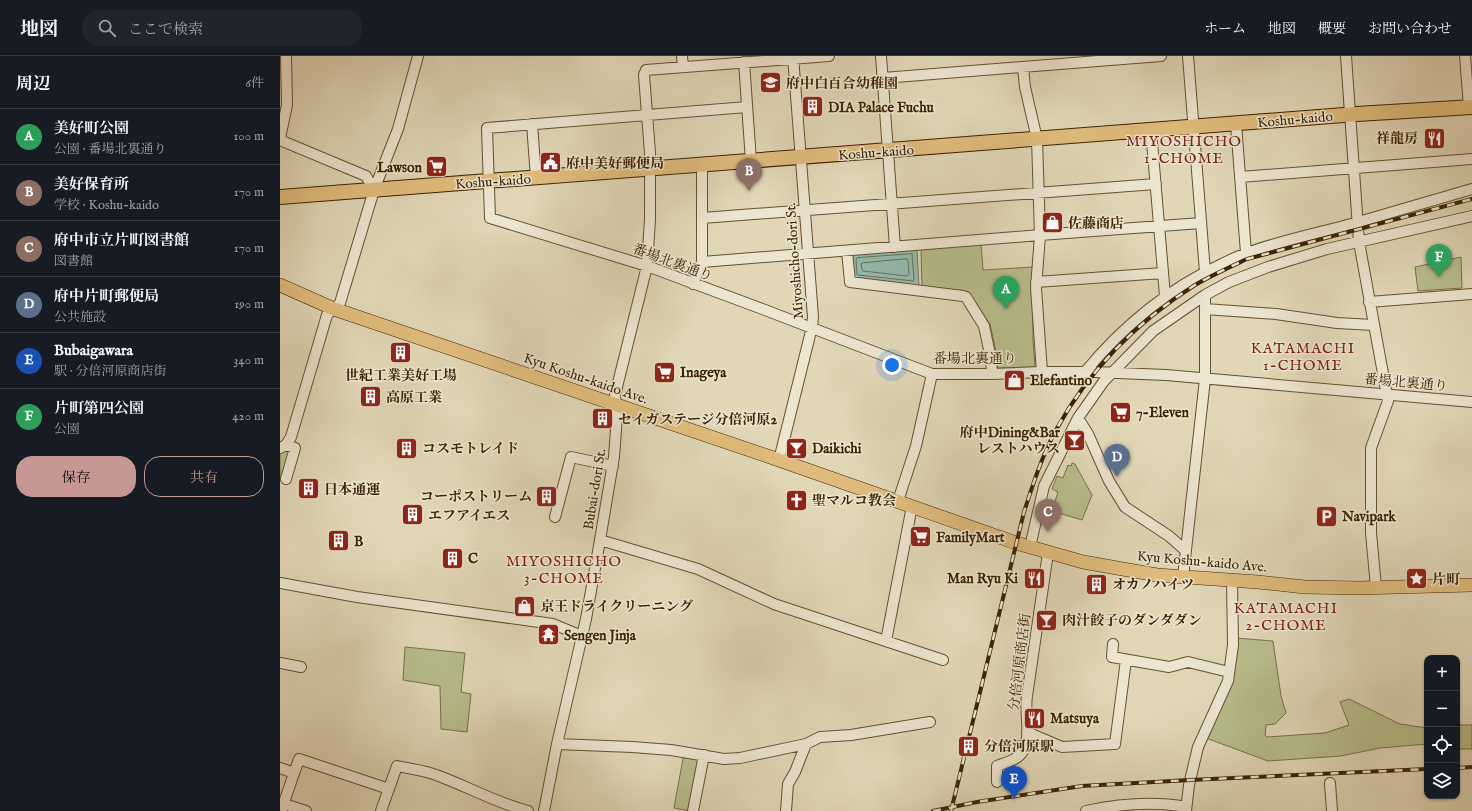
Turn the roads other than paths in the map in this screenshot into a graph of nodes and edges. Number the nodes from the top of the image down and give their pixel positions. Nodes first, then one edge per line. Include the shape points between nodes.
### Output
1 (286, 56) edge
2 (418, 56) edge
3 (682, 56) edge
4 (829, 56) edge
5 (881, 56) edge
6 (1160, 56) edge
7 (1188, 56) edge
8 (1346, 56) edge
9 (1465, 56) edge
10 (793, 57) edge
11 (1080, 59) edge
12 (744, 62) junction
13 (683, 67) junction
14 (1023, 67) junction
15 (882, 78) junction
16 (747, 106) junction
17 (1470, 107) edge
18 (648, 114) junction
19 (1350, 115) junction
20 (532, 124) junction
21 (1236, 124) junction
22 (1194, 127) junction
23 (1152, 130) junction
24 (280, 139) edge
25 (1037, 139) junction
26 (888, 151) junction
27 (801, 158) junction
28 (1472, 159) edge
29 (751, 161) junction
30 (702, 165) junction
31 (649, 169) junction
32 (1353, 169) junction
33 (536, 178) junction
34 (1240, 178) junction
35 (488, 182) junction
36 (1156, 184) junction
37 (1472, 189) edge
38 (374, 190) junction
39 (1040, 192) junction
40 (280, 197) edge
41 (892, 204) junction
42 (805, 211) junction
43 (1472, 216) edge
44 (702, 218) junction
45 (1201, 223) junction
46 (1357, 223) junction
47 (1160, 227) junction
48 (1040, 235) junction
49 (1358, 242) junction
50 (894, 247) junction
51 (847, 251) junction
52 (1246, 253) junction
53 (808, 254) junction
54 (702, 262) junction
55 (647, 266) junction
56 (1163, 272) junction
57 (1205, 272) junction
58 (1036, 282) junction
59 (693, 284) junction
60 (280, 285) edge
61 (1472, 294) edge
62 (1205, 295) junction
63 (1165, 296) junction
64 (1369, 302) junction
65 (334, 309) junction
66 (1205, 309) junction
67 (1373, 325) junction
68 (812, 327) junction
69 (1042, 372) junction
70 (1085, 372) junction
71 (1111, 373) junction
72 (932, 374) junction
73 (992, 374) junction
74 (1205, 379) junction
75 (1387, 395) junction
76 (1472, 402) edge
77 (616, 404) junction
78 (1078, 418) junction
79 (283, 446) edge
80 (779, 460) junction
81 (613, 466) junction
82 (286, 479) dead end
83 (898, 501) junction
84 (912, 506) junction
85 (556, 517) dead end
86 (600, 540) junction
87 (1030, 547) junction
88 (1186, 551) junction
89 (1048, 553) junction
90 (1183, 577) junction
91 (1232, 580) junction
92 (280, 583) edge
93 (1472, 585) edge
94 (1376, 587) junction
95 (582, 636) junction
96 (886, 641) junction
97 (1113, 644) dead end
98 (943, 660) dead end
99 (1126, 660) junction
100 (280, 663) edge
101 (301, 667) dead end
102 (1229, 672) junction
103 (930, 722) dead end
104 (1027, 732) junction
105 (557, 744) junction
106 (806, 744) junction
107 (704, 755) junction
108 (280, 768) edge
109 (294, 772) junction
110 (998, 782) dead end
111 (1330, 783) dead end
112 (389, 789) junction
113 (282, 807) edge
114 (1105, 809) edge
115 (1186, 809) edge
116 (306, 811) edge
117 (381, 811) edge
118 (528, 811) edge
119 (544, 811) edge
120 (693, 811) edge
121 (784, 811) edge
122 (1087, 811) edge
123 (1332, 811) edge

1 - 24 street via 288,105
2 - 38 street via 398,129
3 - 13 street
4 - 10 street
5 - 15 street
6 - 11 street
7 - 22 street
8 - 19 street
9 - 17 street
10 - 12 street
10 - 27 street, Miyoshicho-dori St.
11 - 14 street
12 - 13 street
12 - 16 street
13 - 18 street, Bubai-dori St. via 646,70 644,75
14 - 15 street
14 - 25 street
15 - 26 street
16 - 18 street
16 - 29 street
17 - 19 highway, Koshu-kaido
18 - 20 street
18 - 31 street, Bubai-dori St.
19 - 21 highway, Koshu-kaido
19 - 32 street
20 - 33 street
20 - 35 street via 487,128
21 - 22 highway, Koshu-kaido
21 - 34 street
22 - 23 highway, Koshu-kaido
22 - 45 street
23 - 25 highway, Koshu-kaido
23 - 36 street
24 - 38 street via 366,176
25 - 26 highway, Koshu-kaido
25 - 39 street
26 - 27 highway, Koshu-kaido
26 - 41 street
27 - 29 highway, Koshu-kaido
27 - 42 street, Miyoshicho-dori St.
28 - 32 street
29 - 30 highway, Koshu-kaido
30 - 31 highway, Koshu-kaido
30 - 44 street
31 - 33 highway, Koshu-kaido
31 - 55 street, Bubai-dori St. via 650,220
32 - 34 street
32 - 46 street
33 - 35 highway, Koshu-kaido
34 - 52 street
35 - 38 highway, Koshu-kaido
35 - 55 street, 番場北裏通り via 490,218
36 - 39 street
36 - 47 street
37 - 46 street
38 - 40 highway, Koshu-kaido
38 - 65 street via 340,303
39 - 41 street
39 - 48 street
41 - 42 street
41 - 50 street
42 - 44 street
42 - 53 street, Miyoshicho-dori St.
43 - 49 street
44 - 54 street
45 - 47 street
45 - 57 street
46 - 49 street
46 - 52 street
47 - 48 street
47 - 56 street
48 - 50 street
48 - 58 street
49 - 62 street via 1277,263 1229,282
49 - 64 street
50 - 51 street
51 - 53 street
51 - 73 street via 850,282 966,297 984,326
52 - 57 street
53 - 54 street
53 - 68 street, Miyoshicho-dori St.
54 - 59 street
55 - 59 street, 番場北裏通り
55 - 77 street, Bubai-dori St. via 615,395
56 - 58 street
56 - 63 street
57 - 63 street
58 - 69 street
59 - 68 street, 番場北裏通り
60 - 65 main road, Kyu Koshu-kaido Ave.
61 - 64 street
62 - 66 street
62 - 71 street via 1153,331
63 - 70 street via 1132,322
64 - 67 street
65 - 77 main road, Kyu Koshu-kaido Ave.
65 - 79 street via 327,315 292,437
66 - 67 street
66 - 74 street
67 - 75 street
68 - 72 street, 番場北裏通り
68 - 80 street, Miyoshicho-dori St.
69 - 70 street, 番場北裏通り
69 - 73 street, 番場北裏通り
70 - 71 street, 番場北裏通り
71 - 74 street, 番場北裏通り
71 - 78 street
72 - 73 street, 番場北裏通り
72 - 83 street via 916,446
74 - 75 street, 番場北裏通り
74 - 88 street
75 - 76 street, 番場北裏通り
75 - 94 street via 1388,401 1372,448 1371,533
77 - 80 main road, Kyu Koshu-kaido Ave.
77 - 81 street, Bubai-dori St.
78 - 87 street via 1044,486
78 - 88 street via 1109,481 1125,507 1169,536
79 - 82 street via 295,448
80 - 83 main road, Kyu Koshu-kaido Ave.
81 - 85 street via 571,457
81 - 86 street, Bubai-dori St.
83 - 84 main road, Kyu Koshu-kaido Ave.
84 - 87 main road, Kyu Koshu-kaido Ave.
84 - 96 street
86 - 95 street, Bubai-dori St.
86 - 96 street via 698,569 774,604
87 - 89 main road, Kyu Koshu-kaido Ave.
88 - 90 street
89 - 90 main road, Kyu Koshu-kaido Ave. via 1149,574
89 - 104 street, 分倍河原商店街 via 1026,697
90 - 91 main road, Kyu Koshu-kaido Ave.
91 - 94 main road, Kyu Koshu-kaido Ave. via 1305,587
91 - 102 street via 1233,645
92 - 95 street via 357,597 553,624
93 - 94 main road, Kyu Koshu-kaido Ave.
95 - 105 street, Bubai-dori St.
96 - 98 street
97 - 99 street via 1112,657
99 - 102 street via 1169,667 1188,662
99 - 104 street via 1114,744 1062,747
100 - 101 street
102 - 115 street via 1225,688 1198,747
103 - 106 street via 851,735 820,737
104 - 110 street, 分倍河原商店街 via 1020,755 997,766
105 - 107 street via 632,747
105 - 119 street, Bubai-dori St.
106 - 107 street via 740,758 724,759
106 - 121 street via 788,784
107 - 120 street
108 - 109 street
109 - 112 street via 298,759
109 - 113 street
111 - 123 street
112 - 117 street
112 - 118 street via 397,766 436,774 495,800
113 - 116 street
114 - 115 street via 1122,804 1168,804
114 - 122 street

